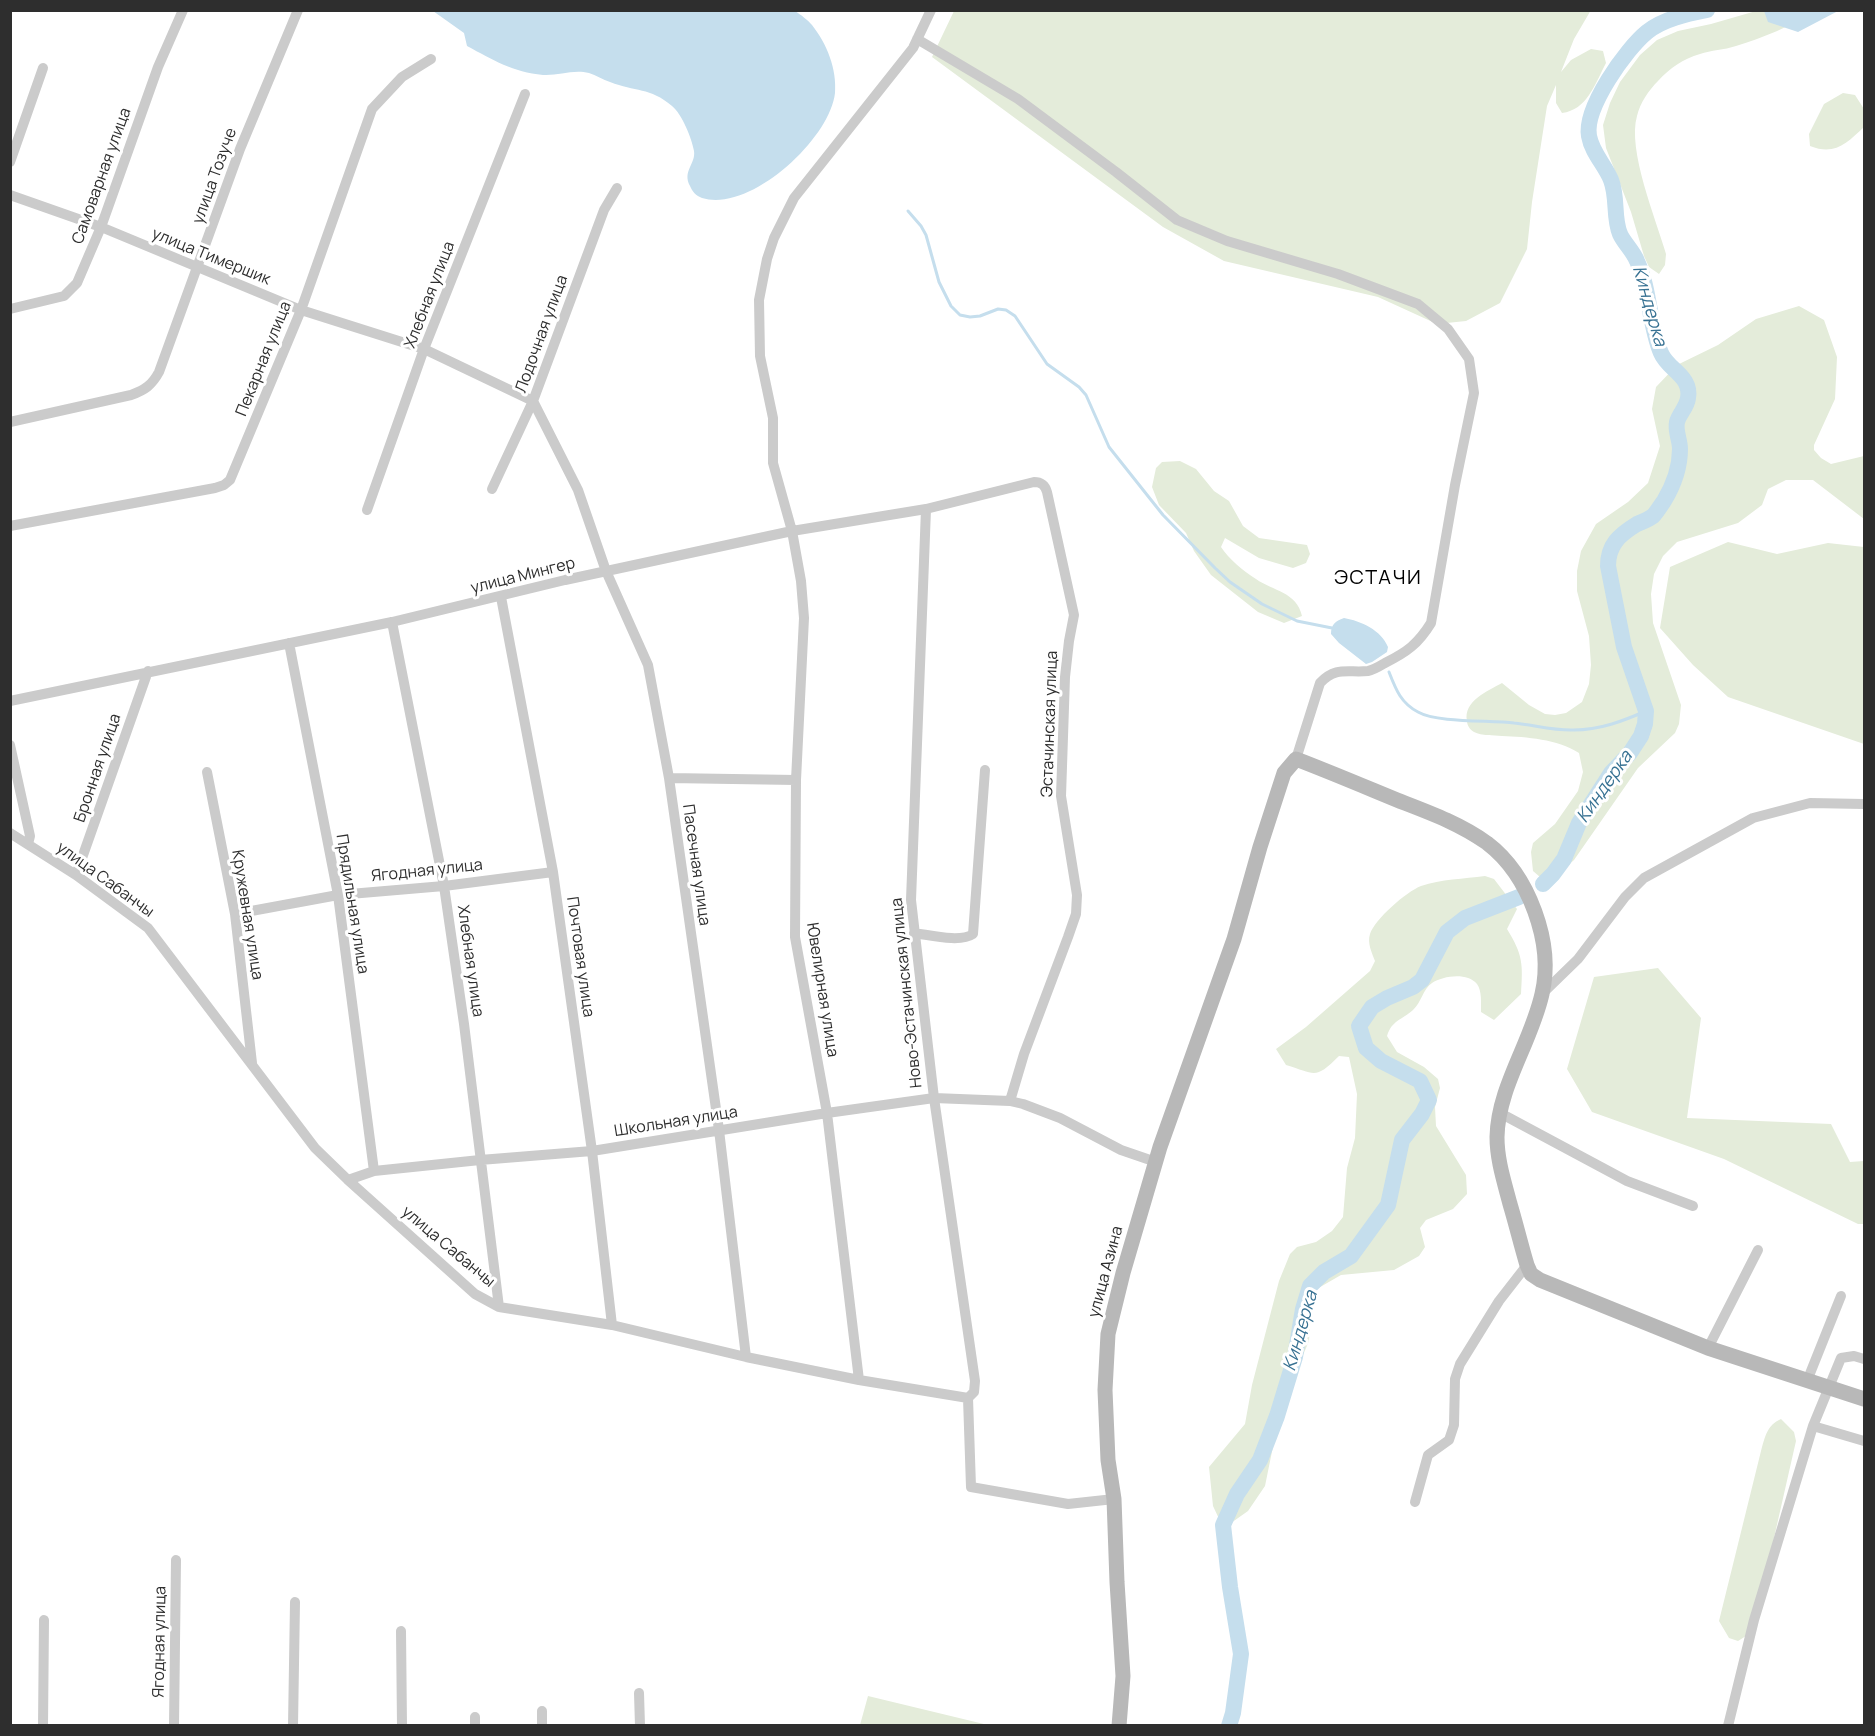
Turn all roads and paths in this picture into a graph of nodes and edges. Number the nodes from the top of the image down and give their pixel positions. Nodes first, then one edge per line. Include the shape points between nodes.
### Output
1 (183, 10) edge
2 (297, 10) edge
3 (931, 10) edge
4 (917, 39) junction
5 (431, 59) dead end
6 (44, 68) dead end
7 (525, 94) dead end
8 (10, 162) edge
9 (617, 188) dead end
10 (10, 195) edge
11 (101, 227) junction
12 (197, 267) junction
13 (10, 309) edge
14 (301, 310) junction
15 (424, 349) junction
16 (533, 401) junction
17 (10, 422) edge
18 (1042, 484) joint
19 (492, 489) dead end
20 (926, 509) junction
21 (368, 510) dead end
22 (10, 526) edge
23 (792, 531) junction
24 (606, 571) junction
25 (501, 597) junction
26 (392, 622) junction
27 (289, 643) junction
28 (148, 671) junction
29 (10, 701) edge
30 (10, 745) edge
31 (1296, 759) junction
32 (985, 770) dead end
33 (207, 772) dead end
34 (669, 778) junction
35 (796, 780) junction
36 (1864, 804) edge
37 (10, 833) edge
38 (28, 844) junction
39 (553, 872) junction
40 (76, 875) junction
41 (444, 886) junction
42 (338, 896) junction
43 (234, 914) junction
44 (914, 933) junction
45 (1543, 993) junction
46 (252, 1063) junction
47 (934, 1098) junction
48 (1010, 1101) junction
49 (827, 1113) junction
50 (1500, 1113) junction
51 (719, 1130) junction
52 (592, 1151) junction
53 (480, 1160) junction
54 (1156, 1162) junction
55 (374, 1171) junction
56 (348, 1180) junction
57 (1693, 1206) dead end
58 (1758, 1250) dead end
59 (1527, 1265) junction
60 (1841, 1296) dead end
61 (499, 1307) junction
62 (612, 1325) junction
63 (1708, 1348) junction
64 (746, 1357) junction
65 (1864, 1359) edge
66 (859, 1380) junction
67 (1807, 1382) junction
68 (1829, 1389) junction
69 (968, 1398) junction
70 (1864, 1399) edge
71 (1813, 1426) junction
72 (1864, 1441) edge
73 (1114, 1499) junction
74 (1415, 1502) dead end
75 (176, 1560) dead end
76 (295, 1602) dead end
77 (44, 1620) dead end
78 (400, 1631) dead end
79 (639, 1693) dead end
80 (542, 1711) dead end
81 (43, 1725) edge
82 (174, 1725) edge
83 (293, 1725) edge
84 (402, 1725) edge
85 (542, 1725) edge
86 (640, 1725) edge
87 (1119, 1725) edge
88 (1728, 1725) edge

1 - 11 street, Самоварная улица via 158,67
2 - 12 street, улица Тозуче
3 - 4 street, Ювелирная улица
4 - 23 street, Ювелирная улица via 794,198 767,259 759,300 760,357 773,418 773,463
4 - 31 street via 1018,99 1177,220 1227,241 1338,274 1418,304 1448,329 1469,359 1472,410 1431,623 1420,640 1404,653 1371,671 1340,671 1329,674 1320,683
5 - 14 street, Пекарная улица via 402,77 372,109
6 - 8 street
7 - 15 street, Хлебная улица
9 - 16 street, Лодочная улица via 603,210
10 - 11 street, улица Тимершик
11 - 12 street, улица Тимершик
11 - 13 street, Самоварная улица via 72,290 54,300
12 - 14 street, улица Тимершик
12 - 17 street, улица Тозуче via 153,383 131,395
14 - 15 street, улица Тимершик
14 - 22 street, Пекарная улица via 234,476 224,485
15 - 16 street, улица Тимершик
15 - 21 street, Хлебная улица
16 - 19 street, Лодочная улица
16 - 24 street, Пасечная улица via 578,490
18 - 20 street, улица Мингер via 1034,482
18 - 48 street, Эстачинская улица via 1074,615 1065,677 1061,796 1077,895 1076,914
20 - 23 street, улица Мингер
20 - 44 street, Ново-Эстачинская улица via 911,900
23 - 24 street, улица Мингер
23 - 35 street, Ювелирная улица via 804,618
24 - 25 street, улица Мингер
24 - 34 street, Пасечная улица via 648,665
25 - 26 street, улица Мингер
25 - 39 street, Почтовая улица
26 - 27 street, улица Мингер
26 - 41 street, Хлебная улица
27 - 28 street, улица Мингер
27 - 42 street, Прядильная улица
28 - 29 street, улица Мингер
28 - 40 street, Бронная улица
30 - 38 street via 30,836
31 - 45 street via 1453,822 1488,844 1519,880 1536,915 1545,963
31 - 54 street, улица Азина via 1284,773 1234,939
32 - 44 street via 973,934 958,939
33 - 43 street, Кружевная улица
34 - 35 street
34 - 51 street, Пасечная улица
35 - 49 street, Ювелирная улица via 795,937
36 - 45 street via 1810,803 1753,818 1644,878 1578,958
37 - 38 street, улица Сабанчы
38 - 40 street, улица Сабанчы
39 - 41 street, Ягодная улица
39 - 52 street, Почтовая улица
40 - 46 street, улица Сабанчы via 148,928
41 - 42 street, Ягодная улица
41 - 53 street, Хлебная улица
42 - 43 street, Ягодная улица
42 - 55 street, Прядильная улица
43 - 46 street, Кружевная улица
44 - 47 street, Ново-Эстачинская улица
45 - 50 street
46 - 56 street, улица Сабанчы via 315,1148
47 - 48 street, Школьная улица
47 - 49 street, Школьная улица
47 - 69 street, Ново-Эстачинская улица via 975,1381 974,1392
48 - 54 street, Школьная улица via 1060,1118 1120,1150
49 - 51 street, Школьная улица
49 - 66 street, Ювелирная улица
50 - 57 street via 1627,1181
50 - 59 street via 1500,1171
51 - 52 street, Школьная улица
51 - 64 street, Пасечная улица
52 - 53 street, Школьная улица
52 - 62 street, Почтовая улица
53 - 55 street, Школьная улица
53 - 61 street, Хлебная улица
54 - 73 street, улица Азина via 1108,1334 1106,1413
55 - 56 street, Школьная улица
56 - 61 street, улица Сабанчы via 475,1294
58 - 63 street
59 - 63 street via 1540,1280
59 - 74 street via 1499,1301 1460,1364 1455,1379 1454,1425 1449,1440 1428,1455
60 - 67 street
61 - 62 street, улица Сабанчы
62 - 64 street, улица Сабанчы
63 - 67 street
64 - 66 street, улица Сабанчы
65 - 68 street via 1841,1358
66 - 69 street, улица Сабанчы
67 - 68 street
68 - 70 street
68 - 71 street
69 - 73 street via 971,1487 1068,1504
71 - 72 street
71 - 88 street via 1754,1620
73 - 87 street, улица Азина via 1123,1676
75 - 82 street, Ягодная улица
76 - 83 street
77 - 81 street
78 - 84 street
79 - 86 street
80 - 85 street

